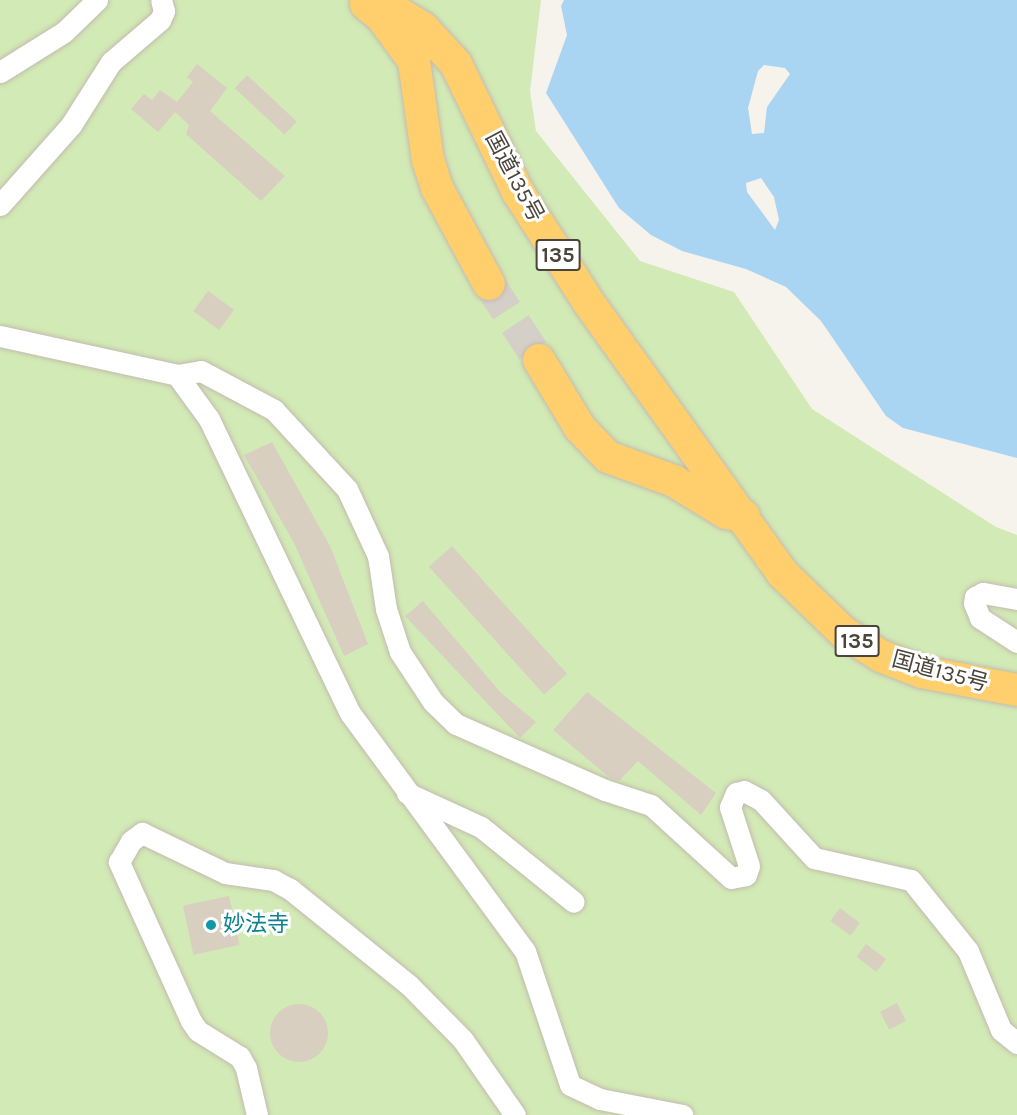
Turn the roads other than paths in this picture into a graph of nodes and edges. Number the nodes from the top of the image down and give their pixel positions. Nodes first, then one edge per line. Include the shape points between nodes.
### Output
1 (97, 0) edge
2 (161, 0) edge
3 (360, 0) edge
4 (376, 0) edge
5 (0, 72) edge
6 (0, 205) edge
7 (489, 284) tunnel mouth
8 (0, 336) edge
9 (539, 360) tunnel mouth
10 (177, 375) junction
11 (744, 516) junction
12 (1017, 599) edge
13 (1017, 642) edge
14 (1017, 690) edge
15 (404, 791) junction
16 (574, 902) dead end
17 (1017, 1043) edge
18 (257, 1115) edge
19 (515, 1115) edge
20 (682, 1115) edge

1 - 5 street via 64,32
2 - 6 street via 164,11 160,20 111,62 70,125
3 - 7 highway via 381,16 414,61 428,160 437,188
4 - 11 highway, 国道135号 / 135 via 423,28 456,64 518,192 589,303
8 - 10 street
9 - 11 highway via 580,428 608,457 674,481 726,513
10 - 15 street via 209,419 350,713
10 - 17 street via 201,371 274,410 347,489 378,556 386,609 400,652 433,702 456,724 605,790 651,804 731,878 746,875 749,866 730,807 736,793 744,791 761,800 814,858 911,880 963,944 1001,1030
11 - 14 highway, 国道135号 / 135 via 782,573 843,632 881,656 922,672
12 - 13 street via 983,593 975,597 974,603 980,618
15 - 16 street via 481,827
15 - 20 street via 525,951 570,1085 600,1100
18 - 19 street via 240,1057 198,1031 191,1021 119,862 131,841 142,833 225,873 273,880 290,889 409,985 464,1040

